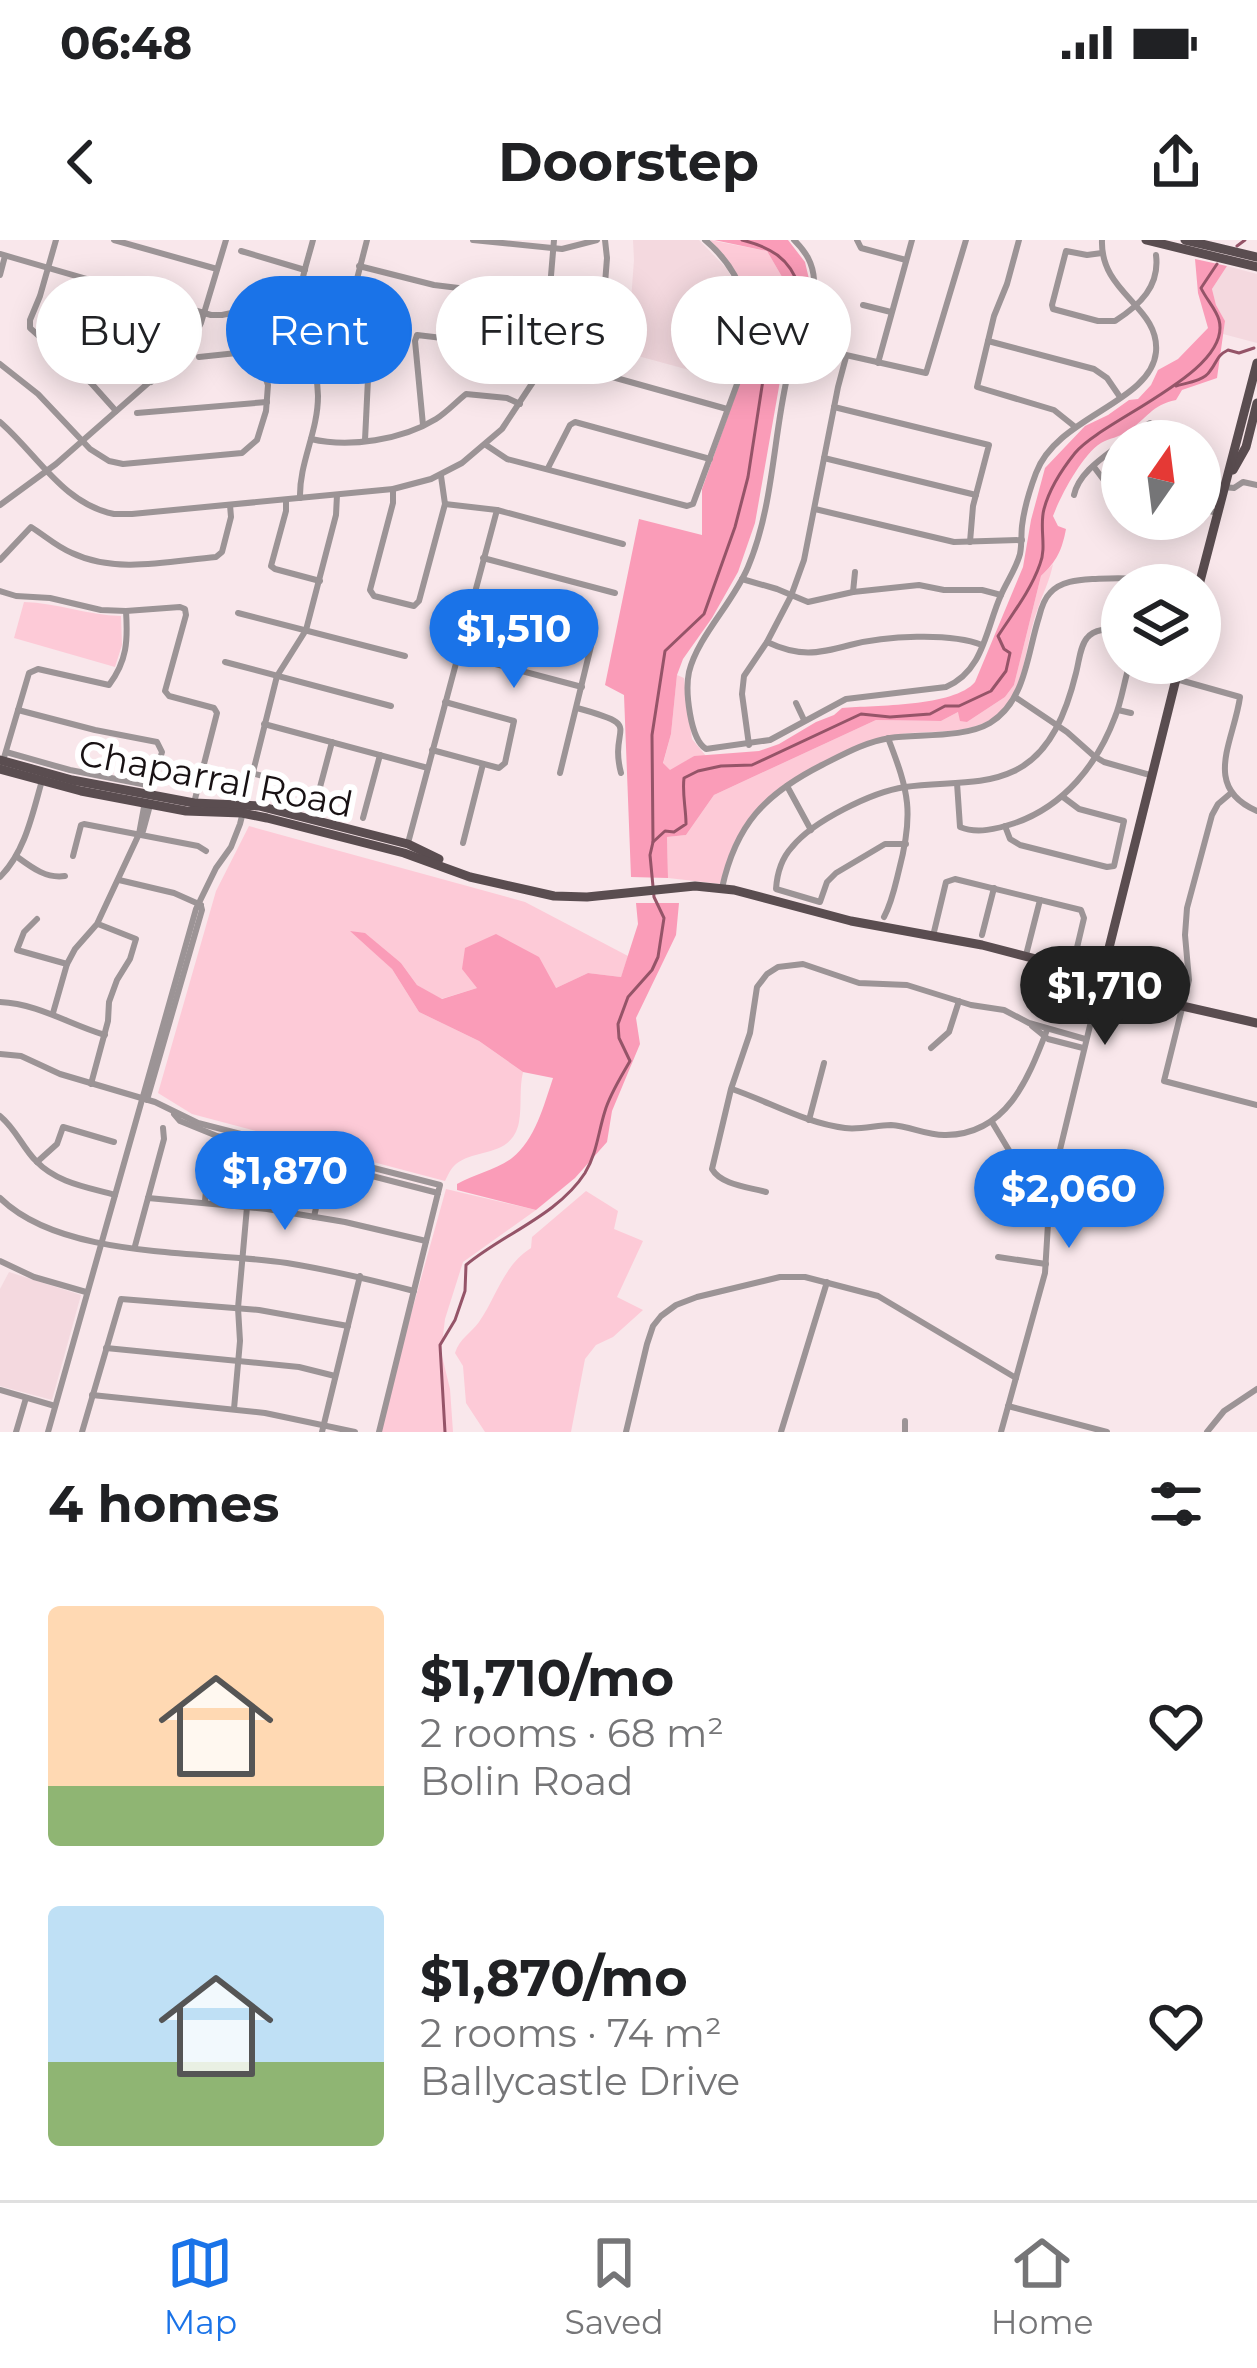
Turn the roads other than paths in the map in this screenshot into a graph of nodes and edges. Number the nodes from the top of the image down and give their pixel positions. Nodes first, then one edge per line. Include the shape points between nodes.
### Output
1 (56, 240) edge
2 (114, 240) edge
3 (226, 240) edge
4 (314, 240) edge
5 (367, 240) edge
6 (473, 240) edge
7 (601, 240) edge
8 (705, 240) edge
9 (794, 240) edge
10 (857, 240) edge
11 (912, 240) edge
12 (966, 240) edge
13 (1019, 240) edge
14 (1102, 240) edge
15 (1146, 240) edge
16 (1185, 240) edge
17 (554, 244) edge
18 (241, 251) dead end
19 (1102, 253) junction
20 (3, 255) edge
21 (1156, 255) dead end
22 (1257, 257) edge
23 (906, 260) junction
24 (359, 266) junction
25 (48, 268) junction
26 (1257, 268) edge
27 (217, 269) junction
28 (305, 270) junction
29 (0, 274) edge
30 (77, 276) edge
31 (552, 276) edge
32 (814, 276) edge
33 (436, 285) edge
34 (863, 305) dead end
35 (1135, 306) junction
36 (891, 312) junction
37 (204, 313) junction
38 (226, 315) edge
39 (202, 318) edge
40 (436, 336) edge
41 (988, 341) junction
42 (851, 358) edge
43 (878, 363) junction
44 (0, 364) edge
45 (1257, 364) edge
46 (149, 384) edge
47 (268, 384) edge
48 (532, 384) edge
49 (785, 384) edge
50 (840, 384) edge
51 (1120, 397) junction
52 (267, 402) junction
53 (1257, 403) edge
54 (520, 404) junction
55 (834, 407) junction
56 (728, 409) junction
57 (116, 411) junction
58 (137, 413) dead end
59 (0, 422) edge
60 (424, 426) junction
61 (1074, 426) junction
62 (1238, 432) junction
63 (311, 439) junction
64 (365, 440) junction
65 (82, 441) junction
66 (486, 446) junction
67 (710, 458) junction
68 (824, 458) junction
69 (1101, 460) edge
70 (1236, 465) junction
71 (1094, 466) junction
72 (548, 469) junction
73 (48, 470) junction
74 (440, 475) junction
75 (1101, 476) edge
76 (1257, 485) edge
77 (1224, 486) junction
78 (393, 489) junction
79 (976, 494) junction
80 (337, 495) junction
81 (1074, 495) dead end
82 (300, 498) junction
83 (1221, 498) edge
84 (2, 500) edge
85 (286, 500) junction
86 (445, 504) junction
87 (230, 505) junction
88 (815, 509) junction
89 (496, 510) junction
90 (1022, 540) junction
91 (970, 542) junction
92 (623, 544) dead end
93 (483, 557) junction
94 (0, 560) edge
95 (855, 572) dead end
96 (742, 579) junction
97 (1101, 579) edge
98 (320, 581) junction
99 (0, 591) edge
100 (853, 592) junction
101 (615, 593) dead end
102 (1001, 595) junction
103 (790, 596) junction
104 (470, 606) junction
105 (126, 611) junction
106 (238, 613) dead end
107 (306, 631) junction
108 (1101, 631) edge
109 (767, 643) junction
110 (982, 645) junction
111 (458, 654) junction
112 (405, 656) dead end
113 (225, 662) dead end
114 (278, 676) junction
115 (1125, 684) edge
116 (1175, 684) edge
117 (1194, 684) edge
118 (582, 687) junction
119 (1015, 697) junction
120 (445, 702) junction
121 (796, 703) dead end
122 (391, 706) dead end
123 (577, 708) junction
124 (18, 710) junction
125 (1118, 710) junction
126 (1131, 713) dead end
127 (804, 721) junction
128 (264, 724) junction
129 (1057, 724) junction
130 (888, 738) junction
131 (332, 742) junction
132 (749, 745) junction
133 (432, 750) junction
134 (380, 755) junction
135 (1094, 756) junction
136 (2, 762) edge
137 (483, 764) junction
138 (428, 768) junction
139 (251, 773) junction
140 (560, 773) dead end
141 (620, 773) dead end
142 (1151, 775) junction
143 (43, 777) junction
144 (267, 777) dead end
145 (957, 783) junction
146 (787, 785) junction
147 (906, 787) junction
148 (1231, 793) junction
149 (150, 794) junction
150 (1063, 797) junction
151 (194, 803) junction
152 (315, 806) dead end
153 (243, 808) junction
154 (1257, 811) edge
155 (363, 818) dead end
156 (1005, 826) junction
157 (811, 830) junction
158 (139, 833) junction
159 (463, 843) dead end
160 (906, 844) junction
161 (406, 849) junction
162 (206, 851) dead end
163 (16, 856) junction
164 (73, 856) dead end
165 (65, 876) dead end
166 (0, 877) edge
167 (119, 880) junction
168 (722, 888) junction
169 (994, 889) junction
170 (1040, 900) junction
171 (200, 905) junction
172 (884, 916) dead end
173 (37, 919) dead end
174 (97, 924) junction
175 (982, 935) dead end
176 (933, 936) junction
177 (1075, 956) dead end
178 (1025, 957) junction
179 (67, 964) junction
180 (1102, 976) junction
181 (959, 1001) junction
182 (0, 1003) edge
183 (1182, 1009) junction
184 (52, 1012) junction
185 (1257, 1026) edge
186 (1046, 1033) junction
187 (105, 1035) junction
188 (1084, 1044) junction
189 (931, 1048) dead end
190 (0, 1054) edge
191 (824, 1063) dead end
192 (91, 1084) junction
193 (731, 1089) junction
194 (145, 1098) junction
195 (1257, 1105) edge
196 (0, 1116) edge
197 (809, 1120) junction
198 (992, 1122) junction
199 (163, 1128) dead end
200 (218, 1132) junction
201 (114, 1142) dead end
202 (1010, 1152) dead end
203 (327, 1160) junction
204 (37, 1162) junction
205 (766, 1192) dead end
206 (115, 1195) junction
207 (0, 1198) edge
208 (148, 1198) junction
209 (205, 1203) junction
210 (247, 1207) junction
211 (314, 1217) junction
212 (426, 1241) junction
213 (102, 1243) junction
214 (134, 1247) junction
215 (998, 1257) dead end
216 (243, 1259) junction
217 (0, 1261) edge
218 (1046, 1264) junction
219 (360, 1276) junction
220 (827, 1282) junction
221 (414, 1291) junction
222 (88, 1292) junction
223 (238, 1308) junction
224 (348, 1326) junction
225 (106, 1348) junction
226 (238, 1360) junction
227 (335, 1376) junction
228 (1016, 1378) junction
229 (1257, 1389) edge
230 (0, 1390) edge
231 (91, 1395) junction
232 (26, 1398) junction
233 (55, 1406) junction
234 (1008, 1406) junction
235 (234, 1409) junction
236 (905, 1421) dead end
237 (323, 1428) edge
238 (16, 1432) edge
239 (48, 1432) edge
240 (82, 1432) edge
241 (355, 1432) edge
242 (379, 1432) edge
243 (626, 1432) edge
244 (781, 1432) edge
245 (905, 1432) edge
246 (1001, 1432) edge
247 (1107, 1432) edge
248 (1208, 1432) edge

1 - 25 street
2 - 27 street
3 - 27 street
4 - 28 street
5 - 24 street
6 - 17 street
7 - 17 street
7 - 56 street via 607,258 598,373
8 - 56 street via 728,262 748,317 746,357
9 - 32 street
10 - 23 street
11 - 23 street
12 - 43 street via 926,374
13 - 41 street
14 - 19 street
15 - 26 main road
16 - 22 main road
17 - 31 street
18 - 28 street
19 - 35 street
19 - 35 street via 1066,251 1052,308 1106,323
20 - 25 street
20 - 29 street
21 - 35 street via 1154,283
23 - 36 street
24 - 33 street
24 - 64 street via 350,306 368,379
25 - 30 street
25 - 57 street via 30,328
27 - 37 street
28 - 63 street via 300,315 318,391
34 - 36 street
35 - 51 street via 1150,326 1155,354 1146,377
36 - 43 street
37 - 38 street
37 - 39 street
40 - 60 street via 415,340
41 - 51 street via 1094,369
41 - 61 street via 977,387 1058,411
42 - 43 street
44 - 65 street
45 - 62 main road
46 - 57 street
47 - 52 street
48 - 54 street
49 - 96 street via 761,526
50 - 55 street
51 - 61 street
52 - 58 street
52 - 65 street via 257,440 242,453 123,464
53 - 70 main road
54 - 60 street via 466,394
54 - 66 street
55 - 68 street
55 - 79 street via 987,444
56 - 67 street
57 - 65 street
59 - 73 street
60 - 64 street
61 - 90 street via 1040,464
62 - 70 main road
62 - 77 main road
63 - 64 street
63 - 82 street
65 - 73 street
66 - 72 street
66 - 74 street
67 - 72 street via 575,422
67 - 72 street via 692,505
68 - 79 street
68 - 88 street
69 - 71 street
70 - 77 main road
71 - 75 street
71 - 81 street
73 - 84 street
73 - 87 street via 75,499 114,514
74 - 78 street
74 - 86 street
76 - 77 street
77 - 83 main road
78 - 80 street
78 - 86 street via 370,592 412,606
79 - 91 street
80 - 82 street
80 - 98 street
82 - 85 street
85 - 87 street
85 - 98 street via 272,567
86 - 89 street
87 - 94 street via 216,556 109,563 69,552 31,526
88 - 91 street
88 - 103 street
89 - 92 street
89 - 93 street
90 - 91 street
90 - 102 street
93 - 101 street
93 - 104 street
95 - 100 street
96 - 103 street
96 - 132 street via 695,657 688,691 703,748
97 - 119 street via 1074,580 1049,593
98 - 107 street
99 - 105 street
100 - 102 street via 922,586
100 - 103 street via 815,602
102 - 110 street
103 - 109 street
104 - 111 street
104 - 118 street via 589,638
105 - 124 street via 127,650 110,685 33,670
105 - 151 street via 185,609 166,693 217,713
106 - 107 street
107 - 112 street
107 - 114 street
108 - 129 street via 1087,637
109 - 110 street via 810,654 932,637
109 - 132 street via 742,685
110 - 127 street via 966,675 946,687 846,699
111 - 118 street
111 - 120 street
113 - 114 street
114 - 122 street
114 - 128 street
115 - 125 street
116 - 142 main road
117 - 148 street via 1240,697 1224,767
118 - 123 street
119 - 129 street
119 - 130 street via 977,729
120 - 133 street
120 - 137 street via 515,723 502,767
121 - 127 street
123 - 140 street
123 - 141 street via 618,722
124 - 136 street
124 - 149 street via 158,742
125 - 126 street
125 - 135 street
127 - 132 street
128 - 131 street
128 - 139 street
129 - 135 street
129 - 145 street via 1018,770
130 - 146 street
130 - 147 street
131 - 134 street
131 - 152 street
133 - 137 street
133 - 138 street
134 - 138 street
134 - 155 street
135 - 142 street
135 - 150 street
136 - 143 main road, Chaparral Road
136 - 149 street via 87,774
137 - 159 street
138 - 161 street
139 - 144 street
139 - 153 street
142 - 180 main road
143 - 149 main road, Chaparral Road
143 - 163 street
145 - 147 street
145 - 156 street via 961,828
146 - 157 street
146 - 168 street via 748,821
147 - 157 street
147 - 160 street
148 - 154 street
148 - 183 street via 1210,818 1188,903
149 - 151 main road, Chaparral Road
149 - 153 main road, Chaparral Road via 198,813
149 - 158 street
150 - 156 street
150 - 156 street via 1125,822 1114,866 1020,845
151 - 153 main road, Chaparral Road
153 - 161 main road, Chaparral Road
153 - 171 street
157 - 160 street via 790,848 776,890 820,902 836,873 885,844
158 - 162 street
158 - 164 street via 81,825
158 - 167 street
160 - 172 street
161 - 168 main road, Chaparral Road via 470,877 561,897
163 - 165 street
163 - 166 street
167 - 171 street
167 - 174 street
168 - 176 main road, Chaparral Road
169 - 170 street
169 - 175 street
169 - 176 street via 946,882
170 - 177 street via 1084,914
170 - 178 street
171 - 194 street
173 - 179 street via 17,950
174 - 179 street
174 - 187 street via 136,939 109,1002
176 - 178 main road, Chaparral Road
178 - 180 main road, Chaparral Road
179 - 184 street
180 - 183 main road, Chaparral Road
180 - 188 street
181 - 186 street via 1004,1010
181 - 189 street via 949,1032
181 - 193 street via 796,964 772,970 758,985
182 - 184 street
183 - 185 main road, Chaparral Road
183 - 195 street via 1164,1081
184 - 187 street
186 - 188 street
186 - 198 street via 1019,1093
187 - 192 street
188 - 218 street via 1049,1198
190 - 192 street
191 - 197 street
192 - 194 street
193 - 197 street
193 - 205 street via 712,1172
194 - 200 street via 180,1121
194 - 206 street
196 - 204 street
197 - 198 street via 940,1136
198 - 202 street
199 - 208 street
200 - 203 street
200 - 209 street
201 - 204 street via 64,1127
203 - 211 street
203 - 212 street via 438,1193
204 - 206 street via 67,1182
206 - 213 street
207 - 213 street via 35,1224
208 - 209 street
208 - 214 street
209 - 210 street
210 - 211 street
210 - 216 street
211 - 212 street
212 - 221 street
213 - 214 street
213 - 222 street
214 - 216 street
215 - 218 street
216 - 219 street
216 - 223 street
217 - 222 street
218 - 228 street
219 - 221 street
219 - 224 street
220 - 228 street via 883,1298
220 - 243 street via 794,1276 735,1287 664,1313 653,1326
220 - 244 street
221 - 242 street
222 - 233 street
223 - 224 street
223 - 225 street via 121,1299
223 - 226 street
224 - 227 street
225 - 226 street
225 - 231 street
226 - 227 street
226 - 235 street
227 - 237 street
228 - 234 street
229 - 248 street
230 - 232 street
231 - 235 street
231 - 240 street
232 - 233 street
232 - 238 street
233 - 239 street
234 - 246 street
234 - 247 street
235 - 237 street
236 - 245 street
237 - 241 street

